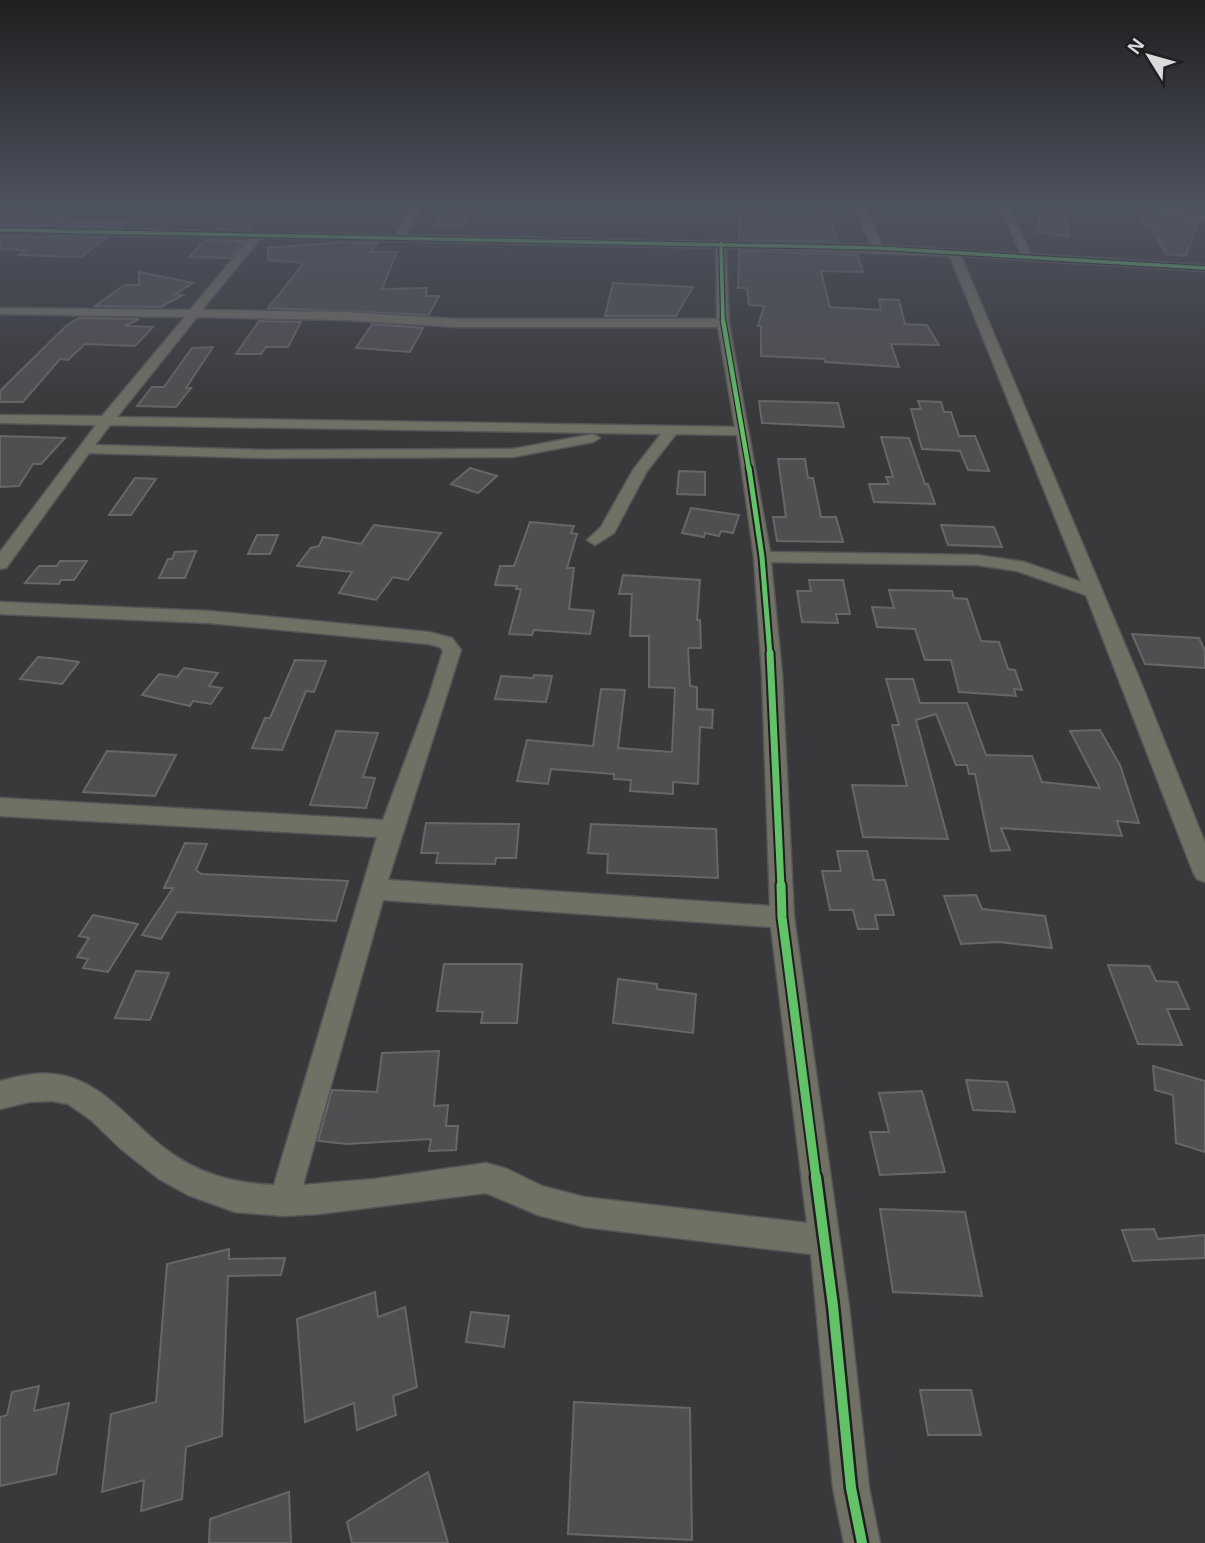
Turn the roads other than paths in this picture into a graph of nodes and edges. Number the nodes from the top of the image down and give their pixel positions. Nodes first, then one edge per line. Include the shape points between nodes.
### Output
1 (223, 276) edge
2 (722, 276) edge
3 (964, 276) edge
4 (0, 311) edge
5 (190, 315) junction
6 (723, 323) junction
7 (0, 418) edge
8 (105, 422) junction
9 (625, 431) junction
10 (671, 431) junction
11 (743, 431) junction
12 (86, 449) junction
13 (594, 540) dead end
14 (762, 557) junction
15 (0, 564) edge
16 (1093, 591) junction
17 (0, 608) edge
18 (0, 807) edge
19 (391, 829) junction
20 (1205, 872) edge
21 (374, 889) junction
22 (782, 917) junction
23 (0, 1096) edge
24 (284, 1201) junction
25 (824, 1240) junction
26 (862, 1543) edge

1 - 5 street
2 - 6 street
3 - 16 street
4 - 5 street
5 - 6 street via 345,316 456,323
5 - 8 street
6 - 11 street
7 - 8 street
8 - 9 street
8 - 12 street
9 - 10 street
9 - 12 street via 513,453
10 - 11 street
10 - 13 street via 640,470 608,530
11 - 14 street
12 - 15 street
14 - 16 street via 986,561 1029,569
14 - 22 street
16 - 20 street
17 - 19 street via 209,617 446,642 452,650
18 - 19 street
19 - 21 street
21 - 22 street
21 - 24 street
22 - 25 street
23 - 24 street via 50,1087 78,1093 104,1110 149,1155 187,1181 234,1197
24 - 25 street via 486,1178 538,1200 584,1212
25 - 26 street via 851,1488

